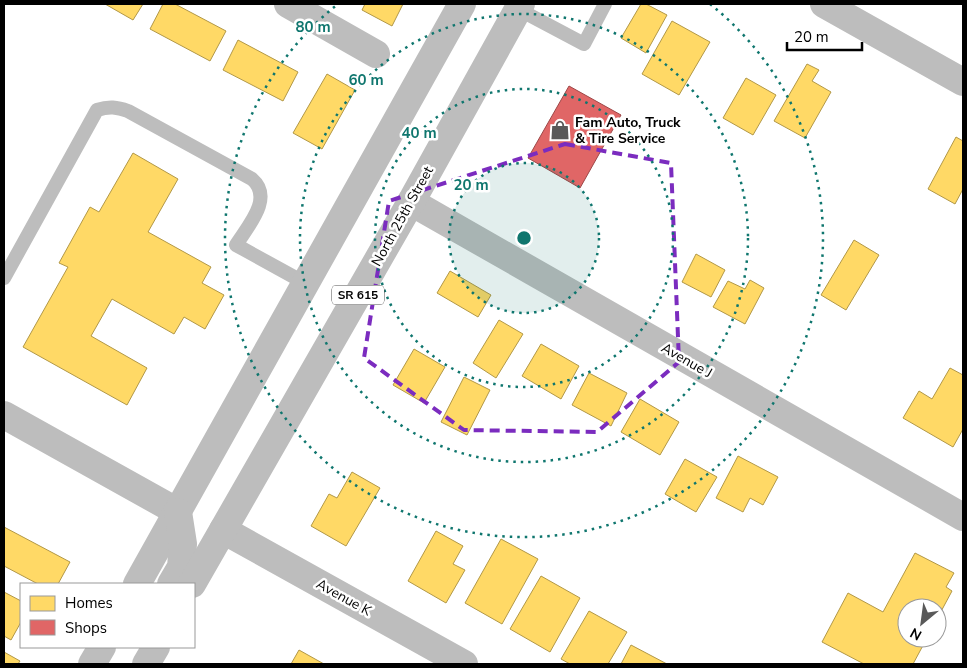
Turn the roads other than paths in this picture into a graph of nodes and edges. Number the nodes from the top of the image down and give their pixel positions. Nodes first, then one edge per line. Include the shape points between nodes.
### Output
1 (288, 4) edge
2 (462, 4) edge
3 (605, 4) edge
4 (824, 4) edge
5 (519, 6) edge
6 (376, 54) dead end
7 (963, 82) edge
8 (411, 202) junction
9 (4, 278) edge
10 (305, 283) junction
11 (4, 415) edge
12 (178, 512) junction
13 (963, 517) edge
14 (223, 530) junction
15 (138, 583) edge
16 (172, 583) edge
17 (193, 583) edge
18 (101, 648) edge
19 (134, 648) edge
20 (155, 648) edge
21 (92, 664) edge
22 (125, 664) edge
23 (146, 664) edge
24 (464, 664) edge

1 - 6 main road
2 - 10 main road
3 - 5 lane via 584,44
4 - 7 main road
5 - 8 main road, North 25th Street / SR 615
8 - 13 main road, Avenue J
8 - 14 main road, North 25th Street / SR 615
9 - 10 lane via 97,110 117,107 258,184 261,202 236,245
10 - 12 main road
11 - 12 main road
12 - 15 main road
12 - 16 main road via 183,544 181,567
14 - 17 main road, North 25th Street / SR 615
14 - 24 main road, Avenue K
18 - 21 main road
19 - 22 main road
20 - 23 main road

